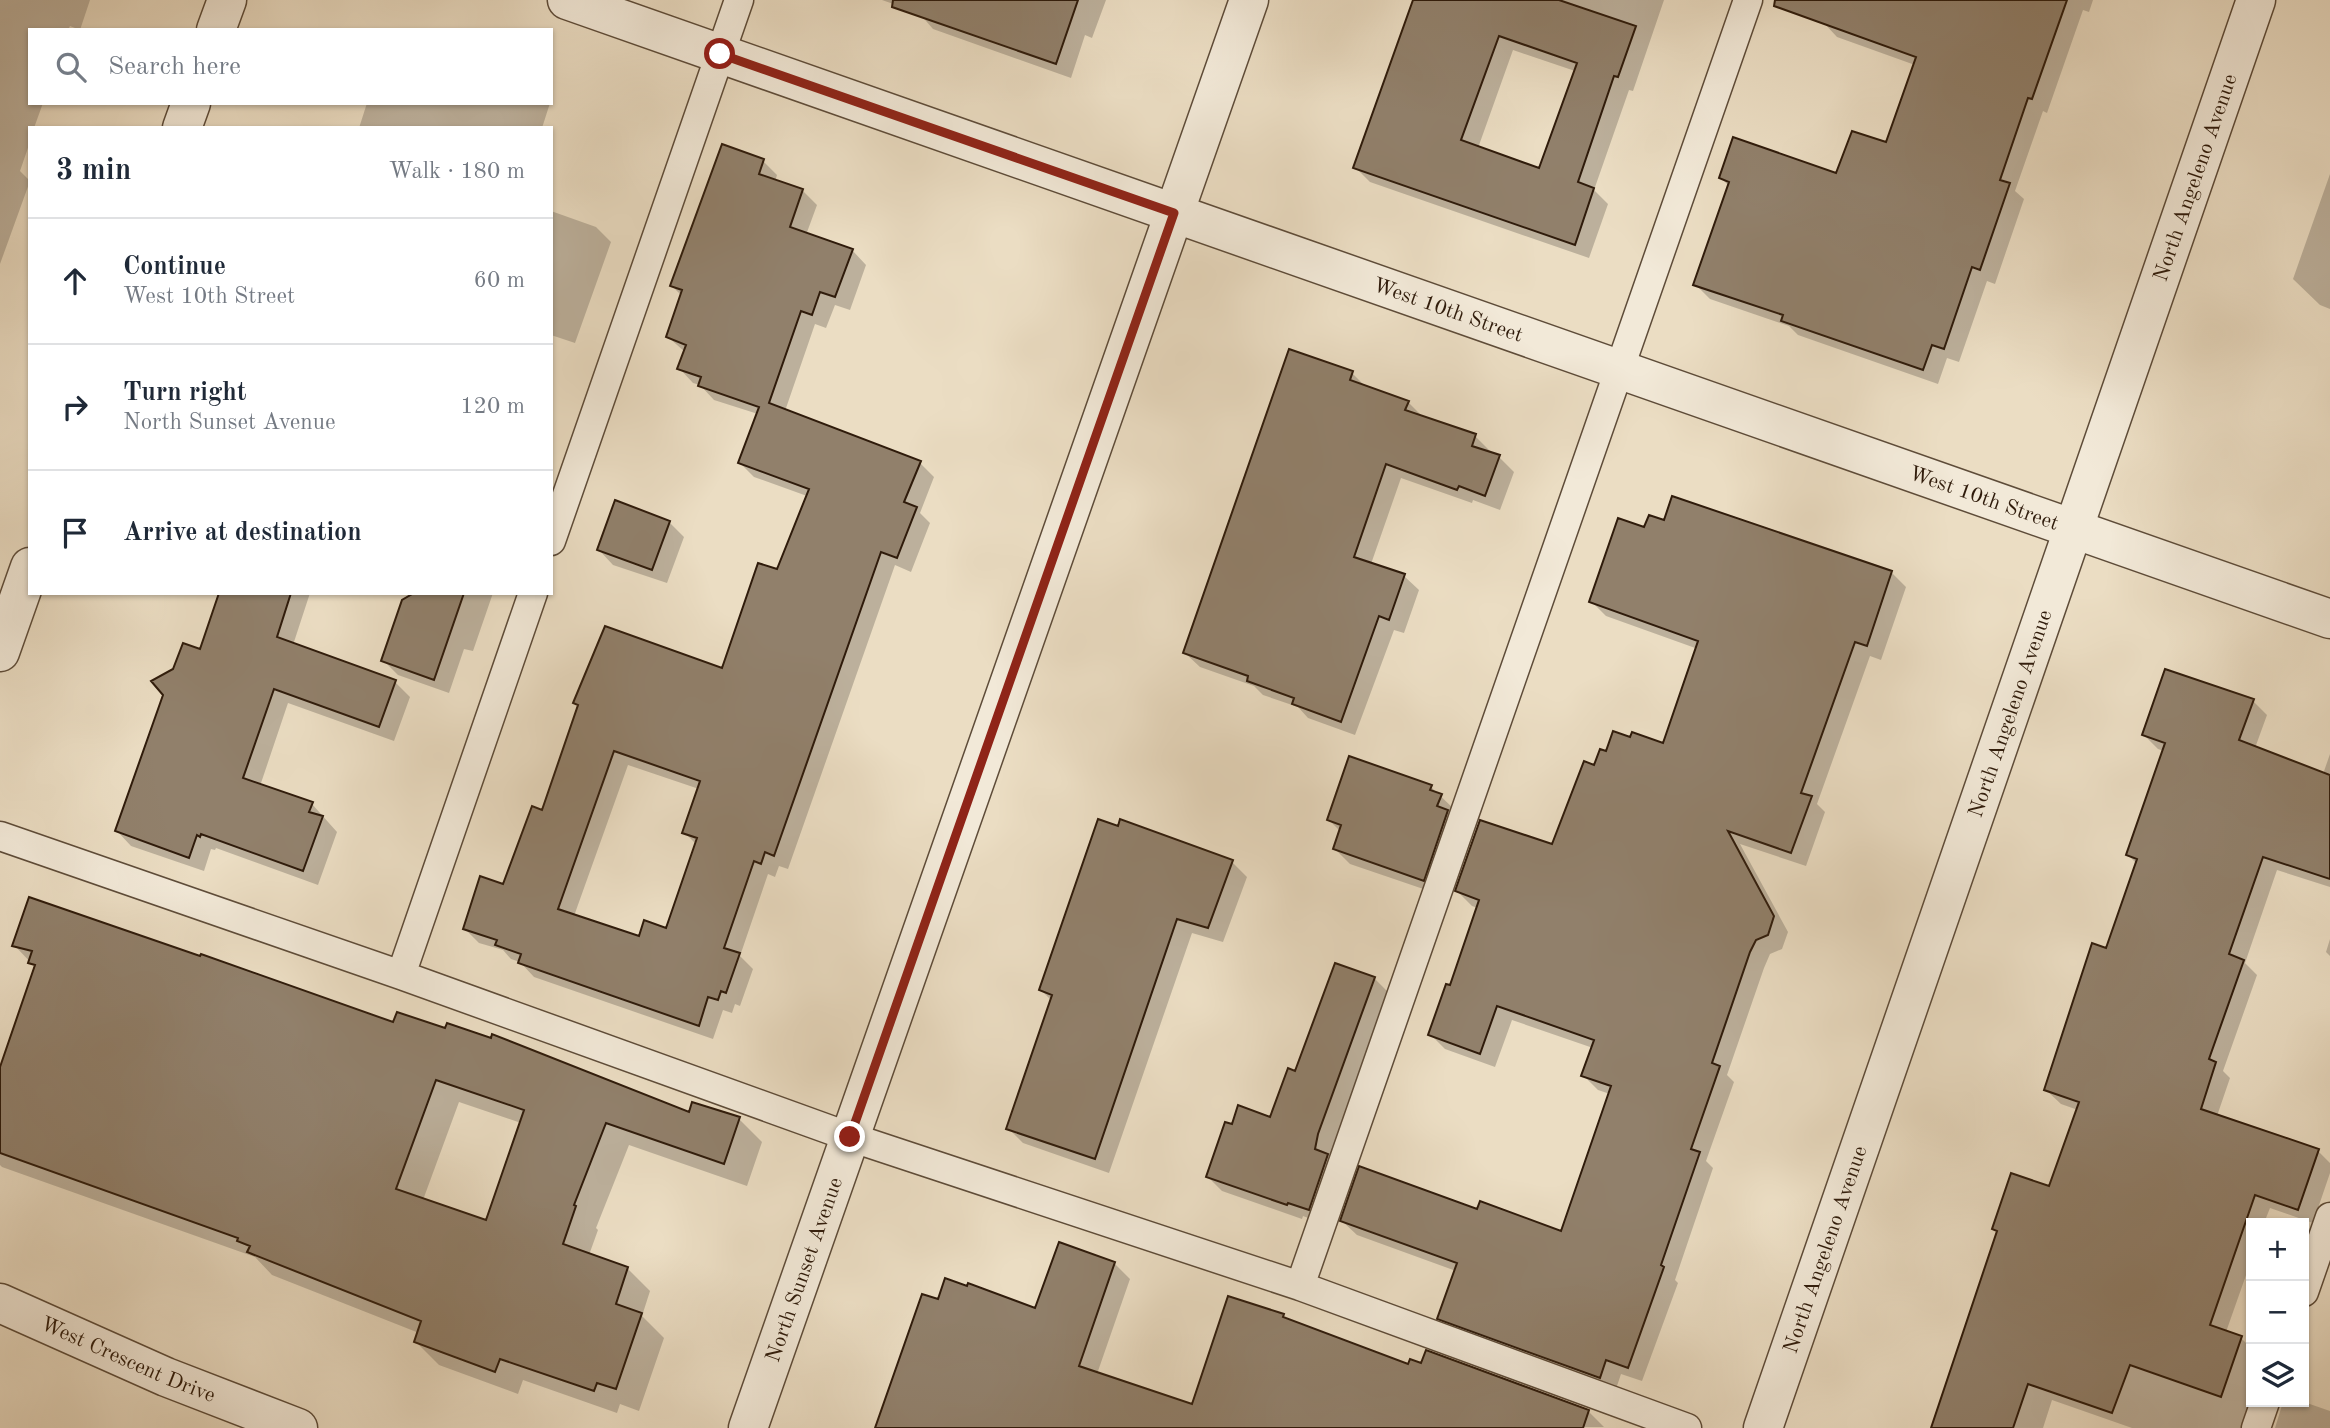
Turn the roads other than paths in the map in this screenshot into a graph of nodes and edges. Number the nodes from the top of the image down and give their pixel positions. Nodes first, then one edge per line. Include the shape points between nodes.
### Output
1 (226, 0) edge
2 (567, 0) edge
3 (739, 0) edge
4 (1249, 0) edge
5 (1748, 0) edge
6 (2256, 0) edge
7 (217, 28) edge
8 (720, 54) junction
9 (190, 105) edge
10 (183, 126) edge
11 (1174, 213) junction
12 (1619, 370) junction
13 (2074, 530) junction
14 (553, 535) edge
15 (28, 572) edge
16 (532, 595) edge
17 (2330, 619) edge
18 (0, 652) edge
19 (0, 836) edge
20 (401, 975) junction
21 (850, 1137) junction
22 (2330, 1216) edge
23 (2308, 1281) edge
24 (1300, 1286) junction
25 (0, 1303) edge
26 (2263, 1407) edge
27 (298, 1428) edge
28 (748, 1428) edge
29 (1687, 1428) edge
30 (1763, 1428) edge
31 (2256, 1428) edge

1 - 7 street
2 - 8 street, West 10th Street
3 - 8 lane
4 - 11 street, North Sunset Avenue
5 - 12 lane
6 - 13 street, North Angeleno Avenue
8 - 11 street, West 10th Street
8 - 14 lane
9 - 10 street
11 - 12 street, West 10th Street
11 - 21 street, North Sunset Avenue
12 - 13 street, West 10th Street
12 - 24 lane
13 - 17 street, West 10th Street
13 - 30 street, North Angeleno Avenue
15 - 18 street
16 - 20 lane
19 - 20 lane
20 - 21 lane
21 - 24 lane
21 - 28 street, North Sunset Avenue
22 - 23 lane
24 - 29 lane
25 - 27 street, West Crescent Drive via 166,1377
26 - 31 lane

